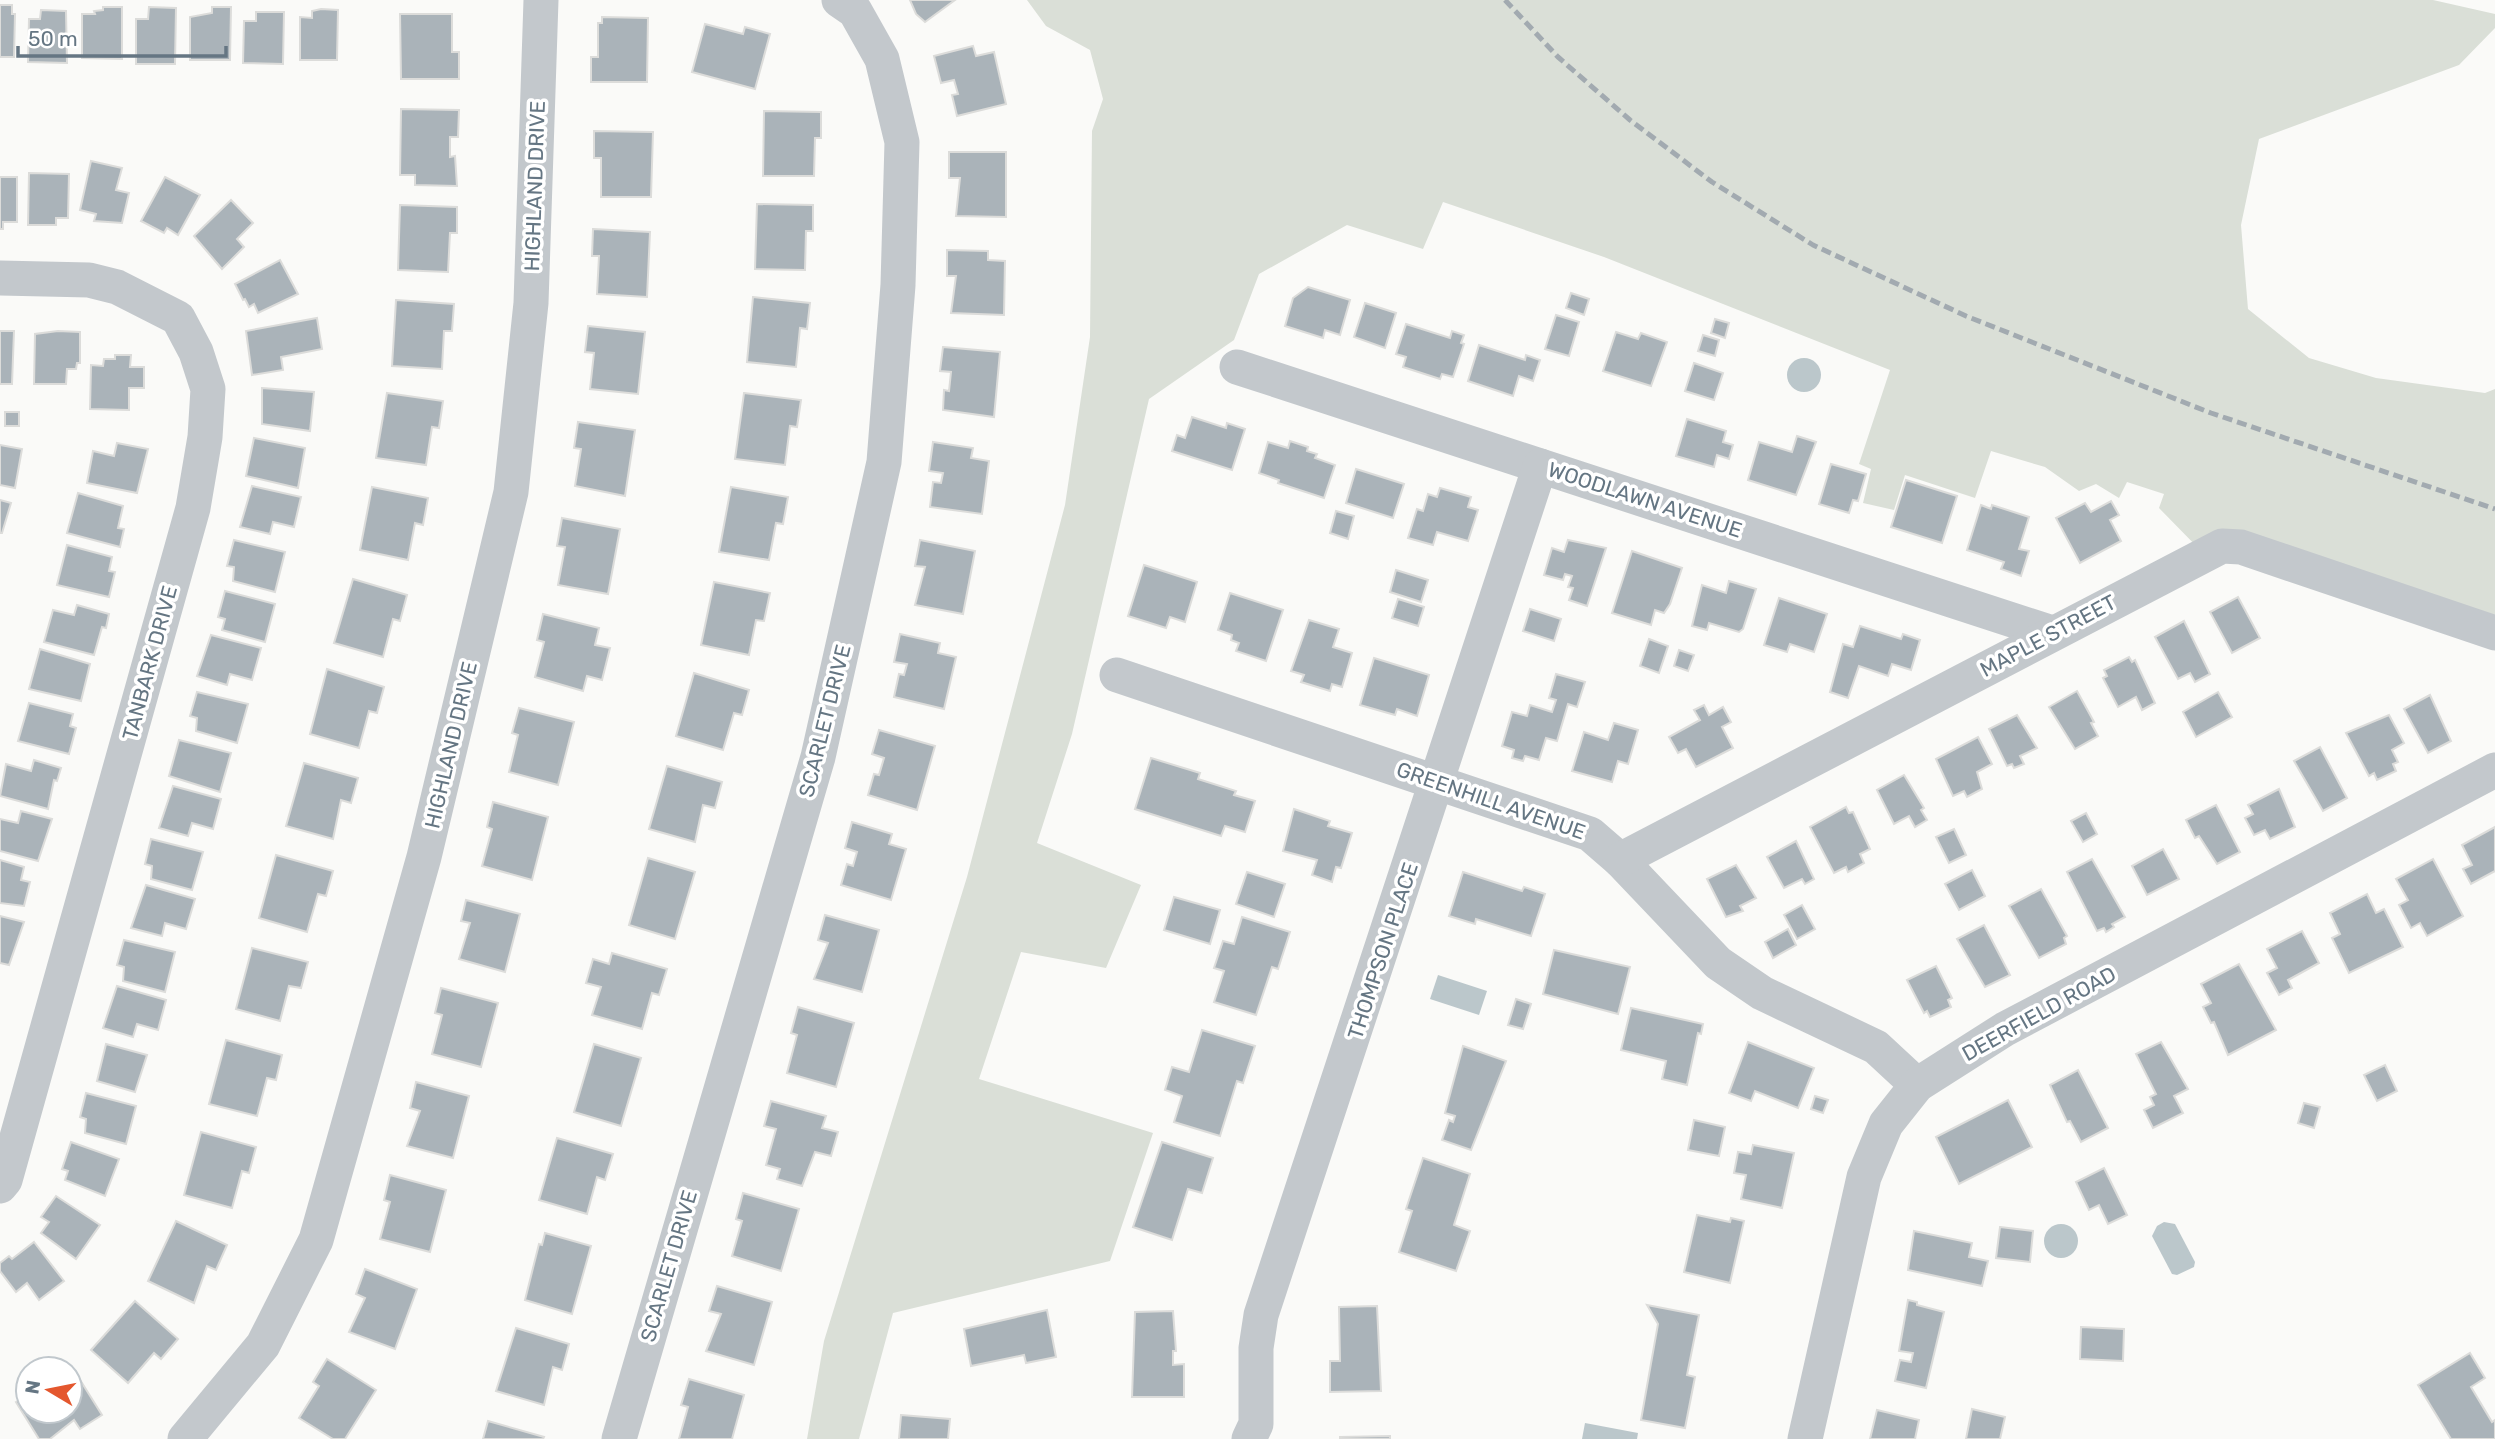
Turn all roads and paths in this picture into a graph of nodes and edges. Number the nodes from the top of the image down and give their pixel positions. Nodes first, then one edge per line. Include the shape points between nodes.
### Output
1 (541, 0) edge
2 (839, 0) edge
3 (0, 278) edge
4 (1237, 368) dead end
5 (1540, 466) junction
6 (2052, 633) junction
7 (2495, 633) edge
8 (1116, 675) dead end
9 (2495, 770) edge
10 (1438, 782) junction
11 (1620, 860) junction
12 (1917, 1085) junction
13 (0, 1186) edge
14 (184, 1439) edge
15 (618, 1439) edge
16 (1249, 1439) edge
17 (1805, 1439) edge

1 - 14 street, HIGHLAND DRIVE via 531,303 511,492 424,857 316,1240 263,1345
2 - 15 street, SCARLET DRIVE via 855,11 882,59 902,142 898,285 884,462 818,757
3 - 13 street, TANBARK DRIVE via 89,280 117,287 178,318 208,389 193,508 45,1045
4 - 5 street, WOODLAWN AVENUE
5 - 6 street, WOODLAWN AVENUE
5 - 10 street, THOMPSON PLACE
6 - 7 street, MAPLE STREET via 2222,546 2241,547
6 - 11 street, MAPLE STREET
8 - 10 street, GREENHILL AVENUE
9 - 12 street, DEERFIELD ROAD via 2005,1030
10 - 11 street, GREENHILL AVENUE via 1590,834
10 - 16 street, THOMPSON PLACE via 1261,1315 1256,1424
11 - 12 street, GREENHILL AVENUE via 1718,962 1762,993 1877,1048
12 - 17 street, DEERFIELD ROAD via 1886,1124 1864,1177

